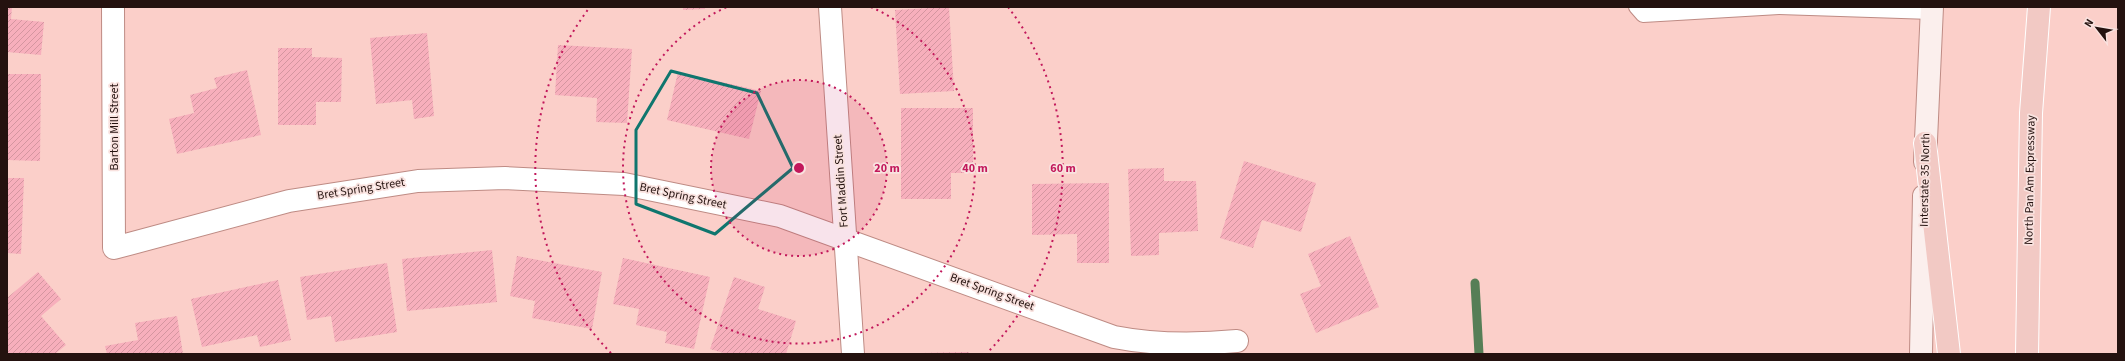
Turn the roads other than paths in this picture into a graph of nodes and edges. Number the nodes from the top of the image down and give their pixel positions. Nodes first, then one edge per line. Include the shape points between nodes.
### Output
1 (113, 7) edge
2 (830, 7) edge
3 (1636, 7) edge
4 (1815, 7) edge
5 (2039, 7) edge
6 (1932, 10) edge
7 (1925, 143) junction
8 (845, 239) junction
9 (114, 248) joint
10 (1237, 341) dead end
11 (853, 354) edge
12 (1921, 354) edge
13 (1949, 354) edge
14 (2027, 354) edge

1 - 9 street, Barton Mill Street
2 - 8 street, Fort Maddin Street
3 - 4 lane via 1643,15
4 - 6 lane
5 - 14 highway, North Pan Am Expressway via 2031,113
6 - 7 main road, Interstate 35 North
7 - 12 main road, Interstate 35 North
7 - 13 highway
8 - 9 street, Bret Spring Street via 780,216 624,184 505,178 418,180 289,201
8 - 10 street, Bret Spring Street via 1114,336 1142,342 1199,345
8 - 11 street, Fort Maddin Street

